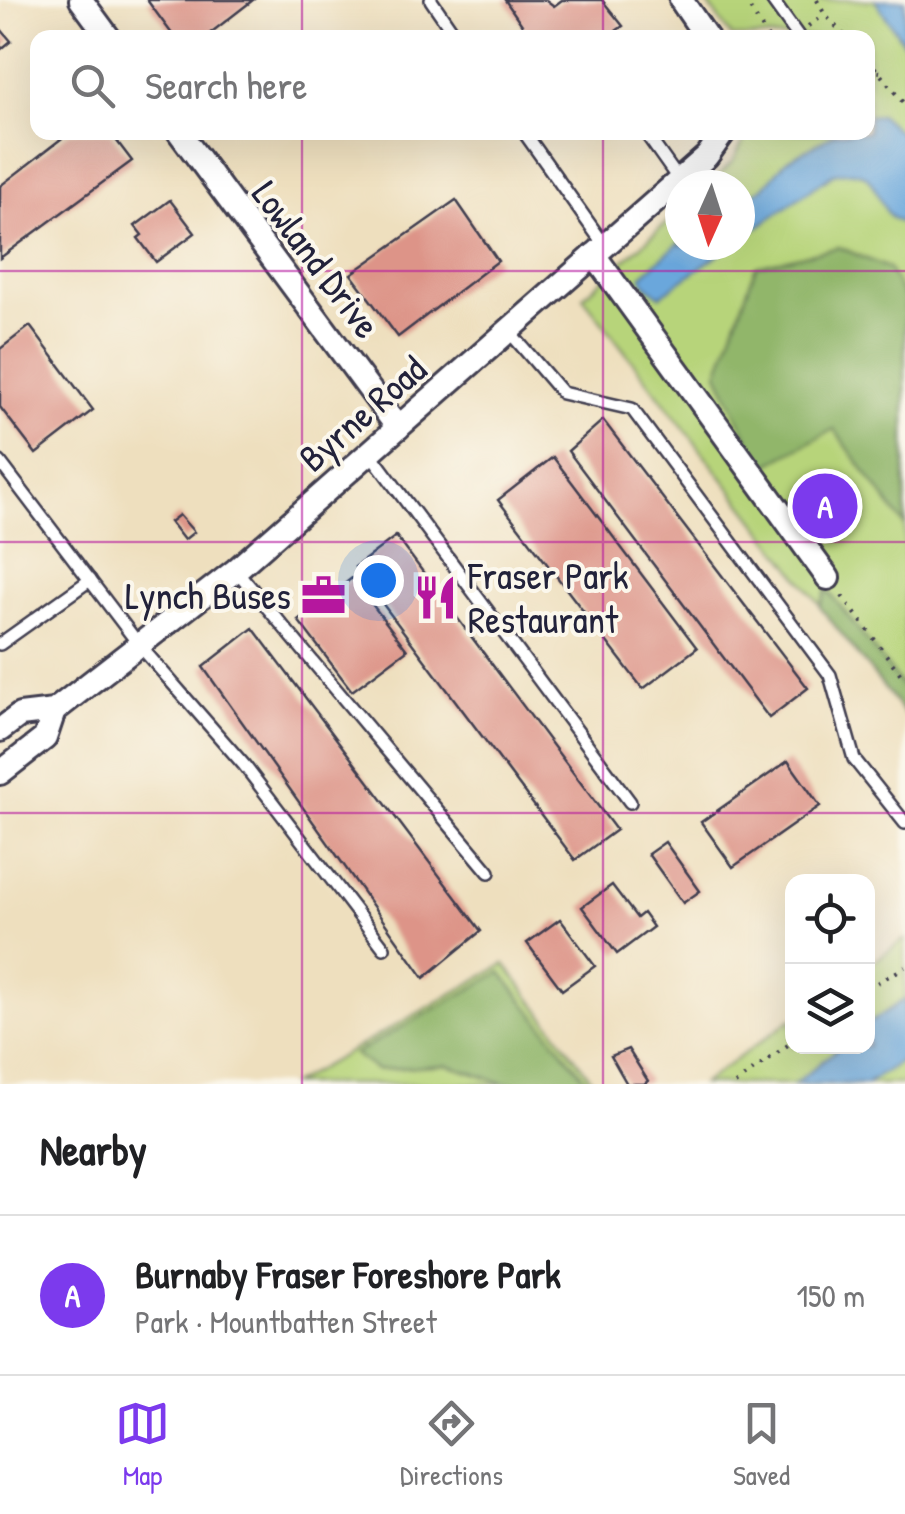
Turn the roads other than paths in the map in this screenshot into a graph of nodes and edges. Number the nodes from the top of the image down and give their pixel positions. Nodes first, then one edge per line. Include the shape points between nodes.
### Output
1 (81, 0) edge
2 (430, 0) edge
3 (681, 0) edge
4 (772, 0) edge
5 (102, 30) edge
6 (451, 30) edge
7 (702, 30) edge
8 (794, 30) edge
9 (185, 140) edge
10 (529, 140) edge
11 (652, 140) edge
12 (719, 140) edge
13 (672, 170) edge
14 (691, 170) edge
15 (665, 192) edge
16 (600, 250) junction
17 (508, 330) junction
18 (398, 428) junction
19 (370, 454) junction
20 (0, 462) edge
21 (236, 570) junction
22 (828, 578) road end
23 (90, 580) junction
24 (0, 644) edge
25 (140, 646) junction
26 (54, 711) junction
27 (0, 730) edge
28 (0, 772) edge
29 (630, 802) dead end
30 (905, 823) edge
31 (489, 872) dead end
32 (384, 948) dead end

1 - 5 street
2 - 6 lane
3 - 7 street
4 - 8 lane
9 - 18 street, Lowland Drive
10 - 16 lane
11 - 13 lane
12 - 14 street, Byrne Road
15 - 16 street, Byrne Road
16 - 17 street, Byrne Road
16 - 22 street
17 - 18 street, Byrne Road
17 - 30 lane via 562,393 632,410 830,675 854,760
18 - 19 street, Byrne Road
19 - 21 street, Byrne Road
19 - 29 lane
20 - 23 lane
21 - 25 street, Byrne Road
21 - 31 lane
23 - 24 lane
23 - 25 lane
25 - 26 street, Byrne Road
25 - 32 lane via 244,766
26 - 27 street, Byrne Road via 20,715
26 - 28 street, Byrne Road via 45,738

